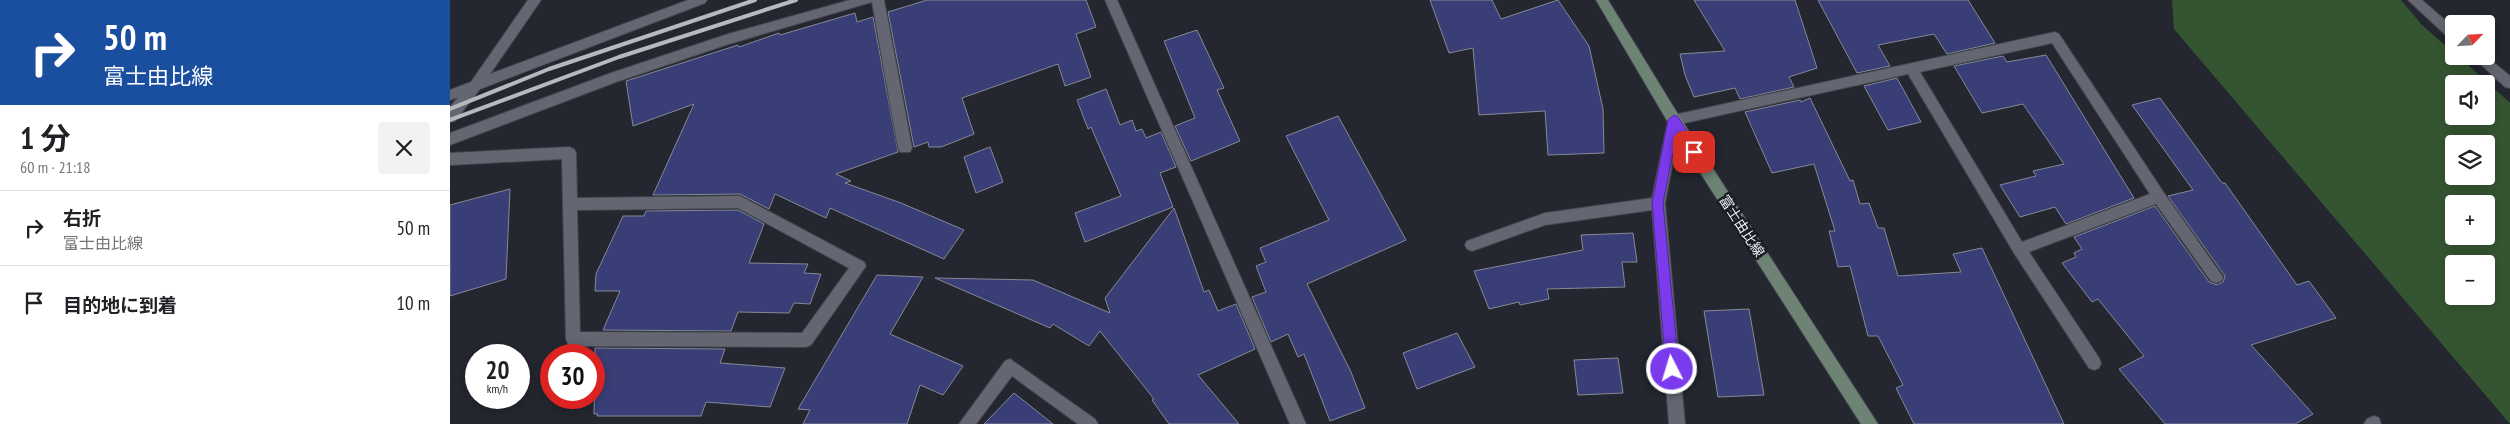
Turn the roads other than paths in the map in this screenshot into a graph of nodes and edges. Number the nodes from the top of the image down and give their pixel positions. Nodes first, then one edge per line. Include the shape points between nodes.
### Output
1 (535, 0) edge
2 (701, 0) edge
3 (867, 0) edge
4 (878, 0) edge
5 (1111, 0) edge
6 (1602, 0) edge
7 (2414, 0) edge
8 (2445, 28) edge
9 (2489, 65) edge
10 (1911, 68) junction
11 (2510, 83) edge
12 (475, 86) junction
13 (450, 95) edge
14 (450, 117) edge
15 (1674, 120) junction
16 (450, 138) edge
17 (905, 148) dead end
18 (450, 159) edge
19 (2159, 197) junction
20 (1658, 203) junction
21 (571, 204) junction
22 (1472, 246) dead end
23 (2019, 249) junction
24 (2216, 277) dead end
25 (2094, 362) dead end
26 (967, 424) edge
27 (1090, 424) edge
28 (1298, 424) edge
29 (1677, 424) edge
30 (1870, 424) edge

1 - 12 street
2 - 12 street
3 - 16 street via 728,39 611,78
4 - 17 street
5 - 28 street
6 - 15 main road, 富士由比線
7 - 8 street
9 - 11 street
10 - 15 street
10 - 19 street via 2055,36
10 - 23 street
12 - 13 street
12 - 14 street
15 - 20 street
15 - 30 main road, 富士由比線
18 - 21 street via 569,153
19 - 23 street
19 - 24 street
20 - 22 street via 1545,219
20 - 29 street
21 - 21 street via 740,202 859,266 806,340 573,339
23 - 25 street
26 - 27 street via 1010,366

